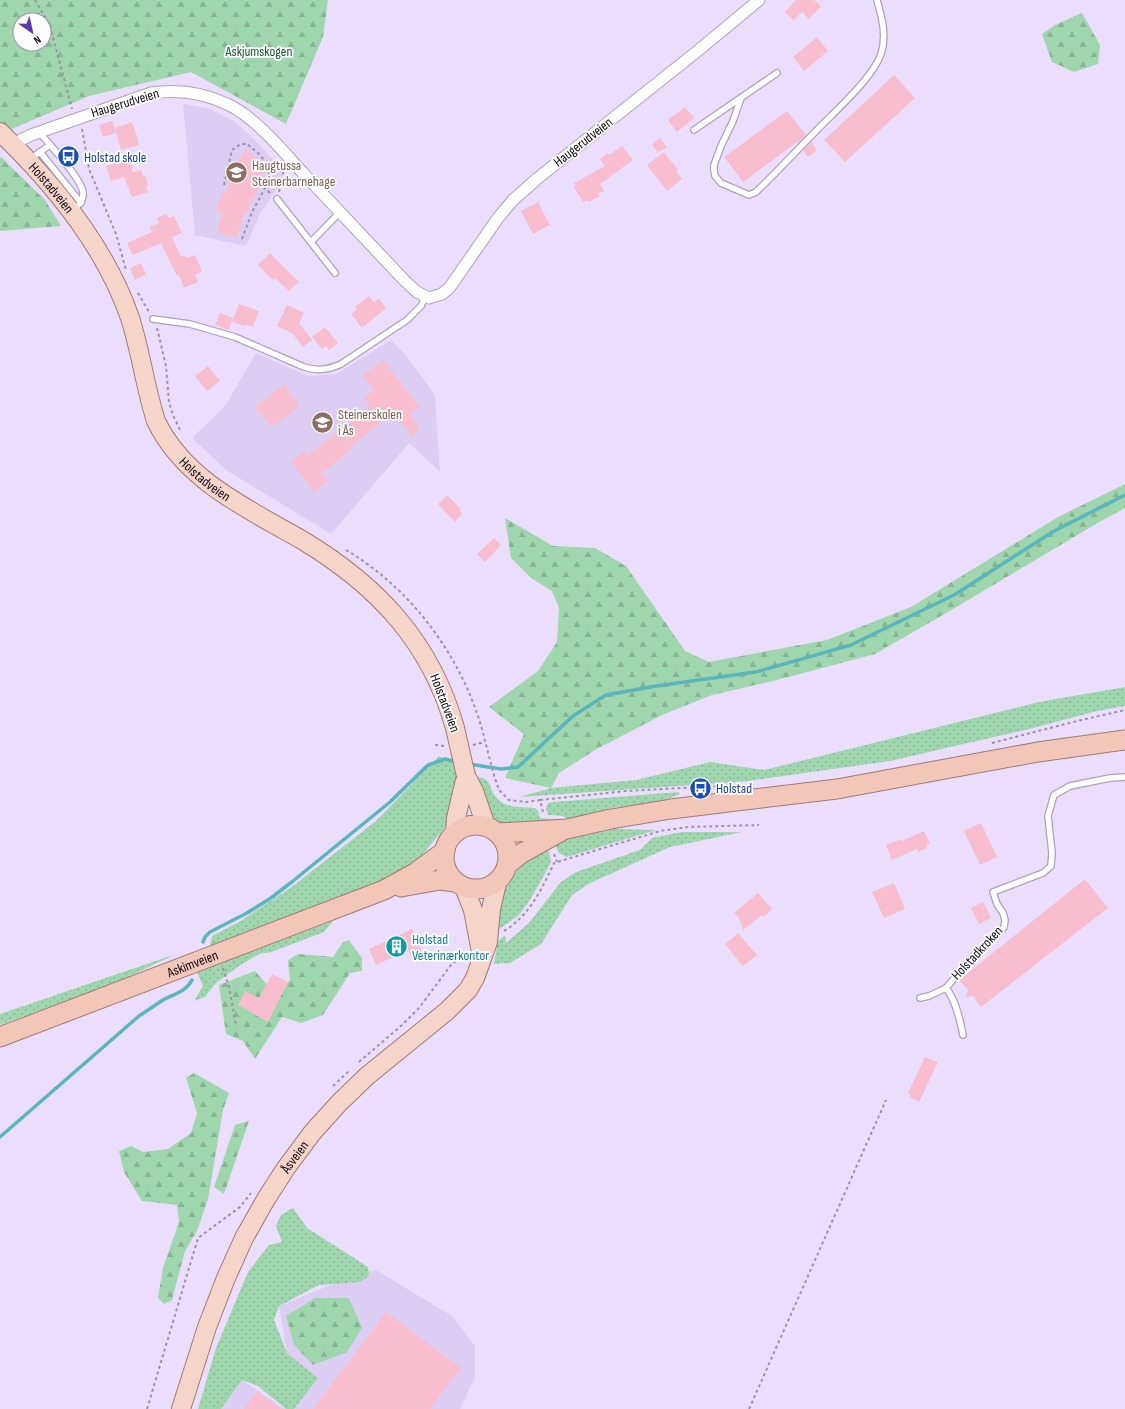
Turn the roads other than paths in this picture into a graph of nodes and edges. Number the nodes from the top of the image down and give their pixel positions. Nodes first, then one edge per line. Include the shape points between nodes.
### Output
1 (759, 0) edge
2 (877, 0) edge
3 (777, 73) dead end
4 (741, 98) junction
5 (694, 130) dead end
6 (39, 132) junction
7 (6, 138) edge
8 (50, 145) junction
9 (34, 156) junction
10 (277, 199) road end
11 (76, 208) junction
12 (340, 212) junction
13 (311, 242) junction
14 (335, 273) dead end
15 (425, 297) junction
16 (153, 319) road end
17 (1125, 740) edge
18 (466, 776) junction
19 (1125, 777) edge
20 (492, 829) junction
21 (567, 829) junction
22 (455, 833) junction
23 (444, 851) junction
24 (508, 864) junction
25 (497, 883) junction
26 (459, 884) junction
27 (384, 890) junction
28 (482, 957) junction
29 (946, 988) junction
30 (920, 998) dead end
31 (963, 1035) dead end
32 (0, 1037) edge
33 (181, 1409) edge

1 - 15 street, Haugerudveien via 512,200 450,287 442,294
2 - 4 lane via 884,35 876,66 792,157 756,192 749,195 721,183 714,171 717,156
3 - 4 lane
4 - 5 lane
6 - 7 street, Haugerudveien
6 - 8 lane
6 - 12 street, Haugerudveien via 151,93 186,91 209,96 229,104 249,118
7 - 9 main road, Holstadveien
8 - 9 lane
8 - 11 lane via 81,186 83,192
9 - 11 main road, Holstadveien via 47,181
10 - 13 lane
11 - 18 main road, Holstadveien, bridge via 123,300 134,330 153,410 161,431 190,467 212,486 330,558 359,579 384,603 430,664 444,694 455,728
12 - 13 lane
12 - 15 street, Haugerudveien via 405,281
13 - 14 lane
15 - 16 lane via 421,306 407,320 341,364 322,370 304,367 235,337 190,324
17 - 21 highway via 1038,752 822,791 671,809
18 - 20 main road, Holstadveien
18 - 22 main road, Holstadveien
19 - 29 lane, Holstadkroken via 1070,786 1054,795 1048,816 1051,866 1043,873 993,892 1003,913 1004,927
20 - 21 highway
20 - 22 highway via 477,825 466,826
20 - 24 highway via 505,842 509,853
21 - 24 highway via 534,846
22 - 23 highway
23 - 26 highway via 447,871
23 - 27 highway, Askimveien via 415,873
24 - 25 highway
25 - 26 highway via 488,888 473,890
25 - 28 main road, Åsveien via 491,909 488,942
26 - 27 highway, Askimveien via 440,880
26 - 28 main road, Åsveien via 473,910
27 - 32 highway, Askimveien
28 - 33 main road, Åsveien via 468,990 447,1011 366,1076 312,1133 286,1168 244,1238 226,1278 207,1326
29 - 30 lane, Holstadkroken
29 - 31 lane via 956,1007

